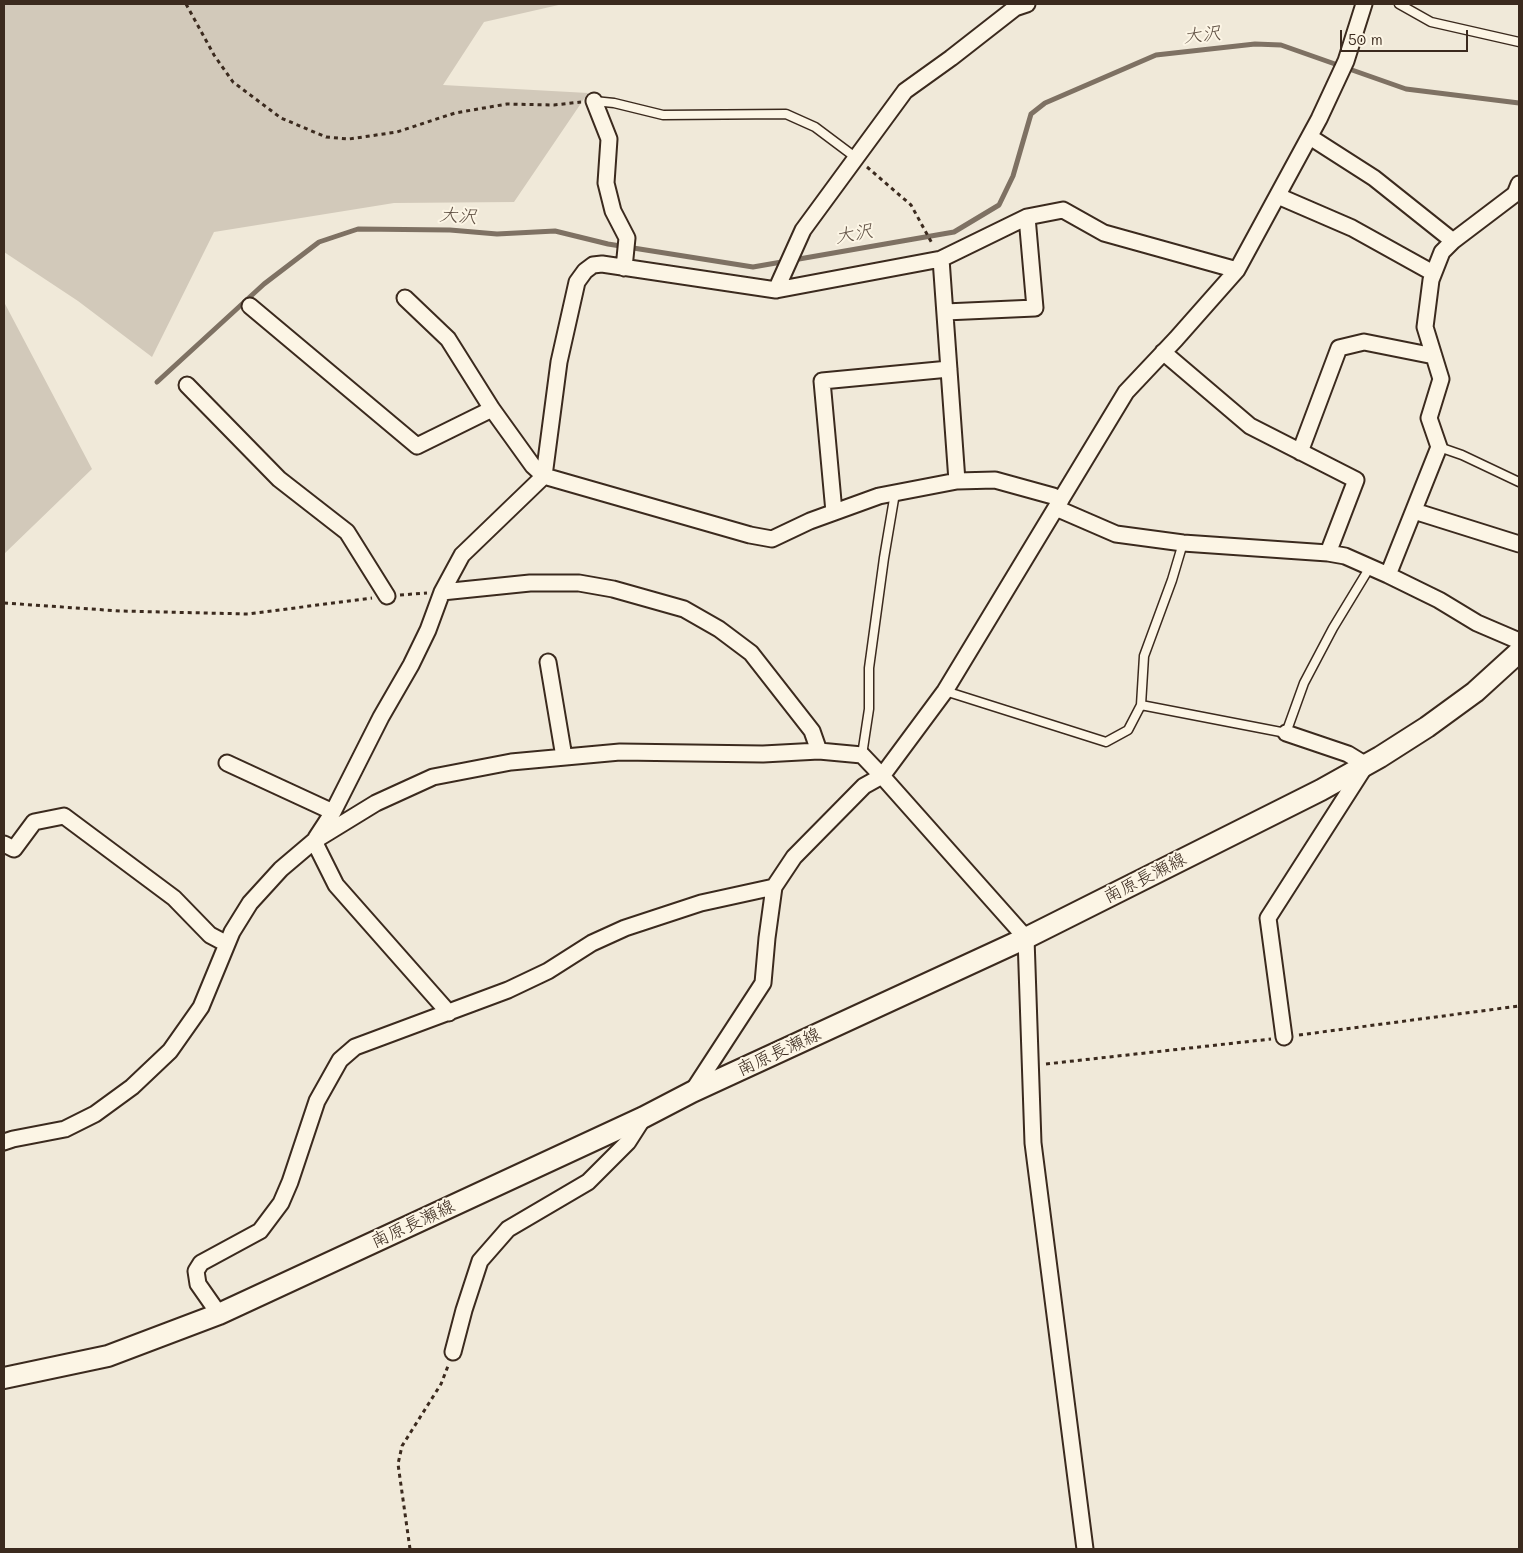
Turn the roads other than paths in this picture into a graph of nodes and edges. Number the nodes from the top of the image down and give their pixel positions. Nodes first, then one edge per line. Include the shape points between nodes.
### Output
1 (1027, 4) edge
2 (1364, 4) edge
3 (1399, 4) edge
4 (1519, 42) edge
5 (594, 101) joint
6 (1310, 137) junction
7 (855, 157) junction
8 (1519, 184) edge
9 (1278, 196) junction
10 (1027, 217) junction
11 (1453, 241) junction
12 (941, 259) junction
13 (624, 268) junction
14 (1237, 270) junction
15 (1433, 273) junction
16 (776, 290) junction
17 (405, 298) dead end
18 (250, 306) dead end
19 (945, 312) junction
20 (1163, 352) junction
21 (1434, 356) junction
22 (949, 369) junction
23 (187, 385) dead end
24 (492, 408) junction
25 (1440, 447) junction
26 (1300, 452) junction
27 (544, 476) junction
28 (956, 482) junction
29 (1519, 482) edge
30 (895, 493) junction
31 (1058, 504) junction
32 (1414, 511) junction
33 (834, 512) junction
34 (1183, 543) junction
35 (1519, 544) edge
36 (1328, 553) junction
37 (1370, 566) junction
38 (1388, 575) junction
39 (442, 592) junction
40 (387, 596) road end
41 (1519, 641) edge
42 (1519, 652) edge
43 (548, 662) dead end
44 (945, 691) junction
45 (1141, 705) junction
46 (1286, 732) junction
47 (819, 750) junction
48 (862, 755) junction
49 (564, 757) junction
50 (227, 764) dead end
51 (1366, 765) junction
52 (882, 776) junction
53 (333, 812) junction
54 (314, 841) junction
55 (4, 844) edge
56 (774, 888) junction
57 (1026, 938) junction
58 (227, 944) junction
59 (449, 1012) junction
60 (1284, 1037) dead end
61 (692, 1092) junction
62 (644, 1117) junction
63 (4, 1142) edge
64 (219, 1314) junction
65 (453, 1352) road end
66 (4, 1378) edge
67 (1085, 1549) edge

1 - 7 street via 1015,8 905,91
2 - 6 street via 1346,60
3 - 4 lane via 1431,22
5 - 7 lane via 614,102 663,116 786,114 815,127
5 - 13 street via 609,140 606,182 613,211 627,238
6 - 9 street
6 - 11 street via 1374,178
7 - 16 street via 803,230
8 - 11 street via 1515,194
9 - 14 street
9 - 15 street via 1352,228
10 - 12 street
10 - 14 street via 1063,210 1104,233
10 - 19 street via 1035,308
11 - 15 street via 1442,252
12 - 16 street
12 - 19 street
13 - 16 street
13 - 27 street via 593,265 578,282 559,362
14 - 20 street
15 - 21 street via 1425,327
17 - 24 street via 448,339
18 - 24 street via 417,446
19 - 22 street
20 - 26 street via 1250,426
20 - 31 street via 1126,392
21 - 25 street via 1441,380 1428,418
21 - 26 street via 1364,342 1339,348
22 - 28 street
22 - 33 street via 822,381
23 - 40 street via 279,479 347,532
24 - 27 street via 533,466
25 - 29 lane
25 - 32 street
26 - 36 street via 1356,480
27 - 33 street via 772,539
27 - 39 street via 462,555
28 - 30 street
28 - 31 street via 995,480 1053,496
30 - 33 street
30 - 48 lane via 871,659
31 - 34 street via 1116,534
31 - 44 street
32 - 35 street
32 - 38 street
34 - 36 street
34 - 45 lane via 1144,656
36 - 37 street
37 - 38 street
37 - 46 lane via 1304,683
38 - 41 street via 1477,623
39 - 47 street via 530,583 579,583 613,588 684,609 719,628 751,653 812,731
39 - 53 street via 428,630
42 - 51 main road, 南原長瀬線 via 1475,692
43 - 49 street
44 - 45 lane via 1106,742 1128,730
44 - 52 street
45 - 46 lane
46 - 51 street via 1348,754
47 - 48 street
47 - 49 street via 763,754 620,752
48 - 52 street
49 - 54 street via 511,762 433,777 376,803
50 - 53 street
51 - 57 main road, 南原長瀬線
51 - 60 street via 1268,918
52 - 56 street via 864,786 794,857
52 - 57 street
53 - 54 street
54 - 58 street via 281,869 250,903
54 - 59 street via 336,885
55 - 58 street via 14,849 34,822 64,816 174,898 210,935
56 - 59 street via 701,903 625,928 592,943 548,971
56 - 61 street via 764,983
57 - 61 main road, 南原長瀬線
57 - 67 street via 1033,1143
58 - 63 street via 201,1008 170,1051 132,1087 95,1114 65,1129
59 - 64 street via 355,1047 340,1060 317,1101 281,1203 260,1231 200,1263 196,1271 198,1284
61 - 62 main road, 南原長瀬線
62 - 64 main road, 南原長瀬線
62 - 65 street via 628,1142 588,1182 508,1229 480,1261
64 - 66 main road, 南原長瀬線 via 108,1356

